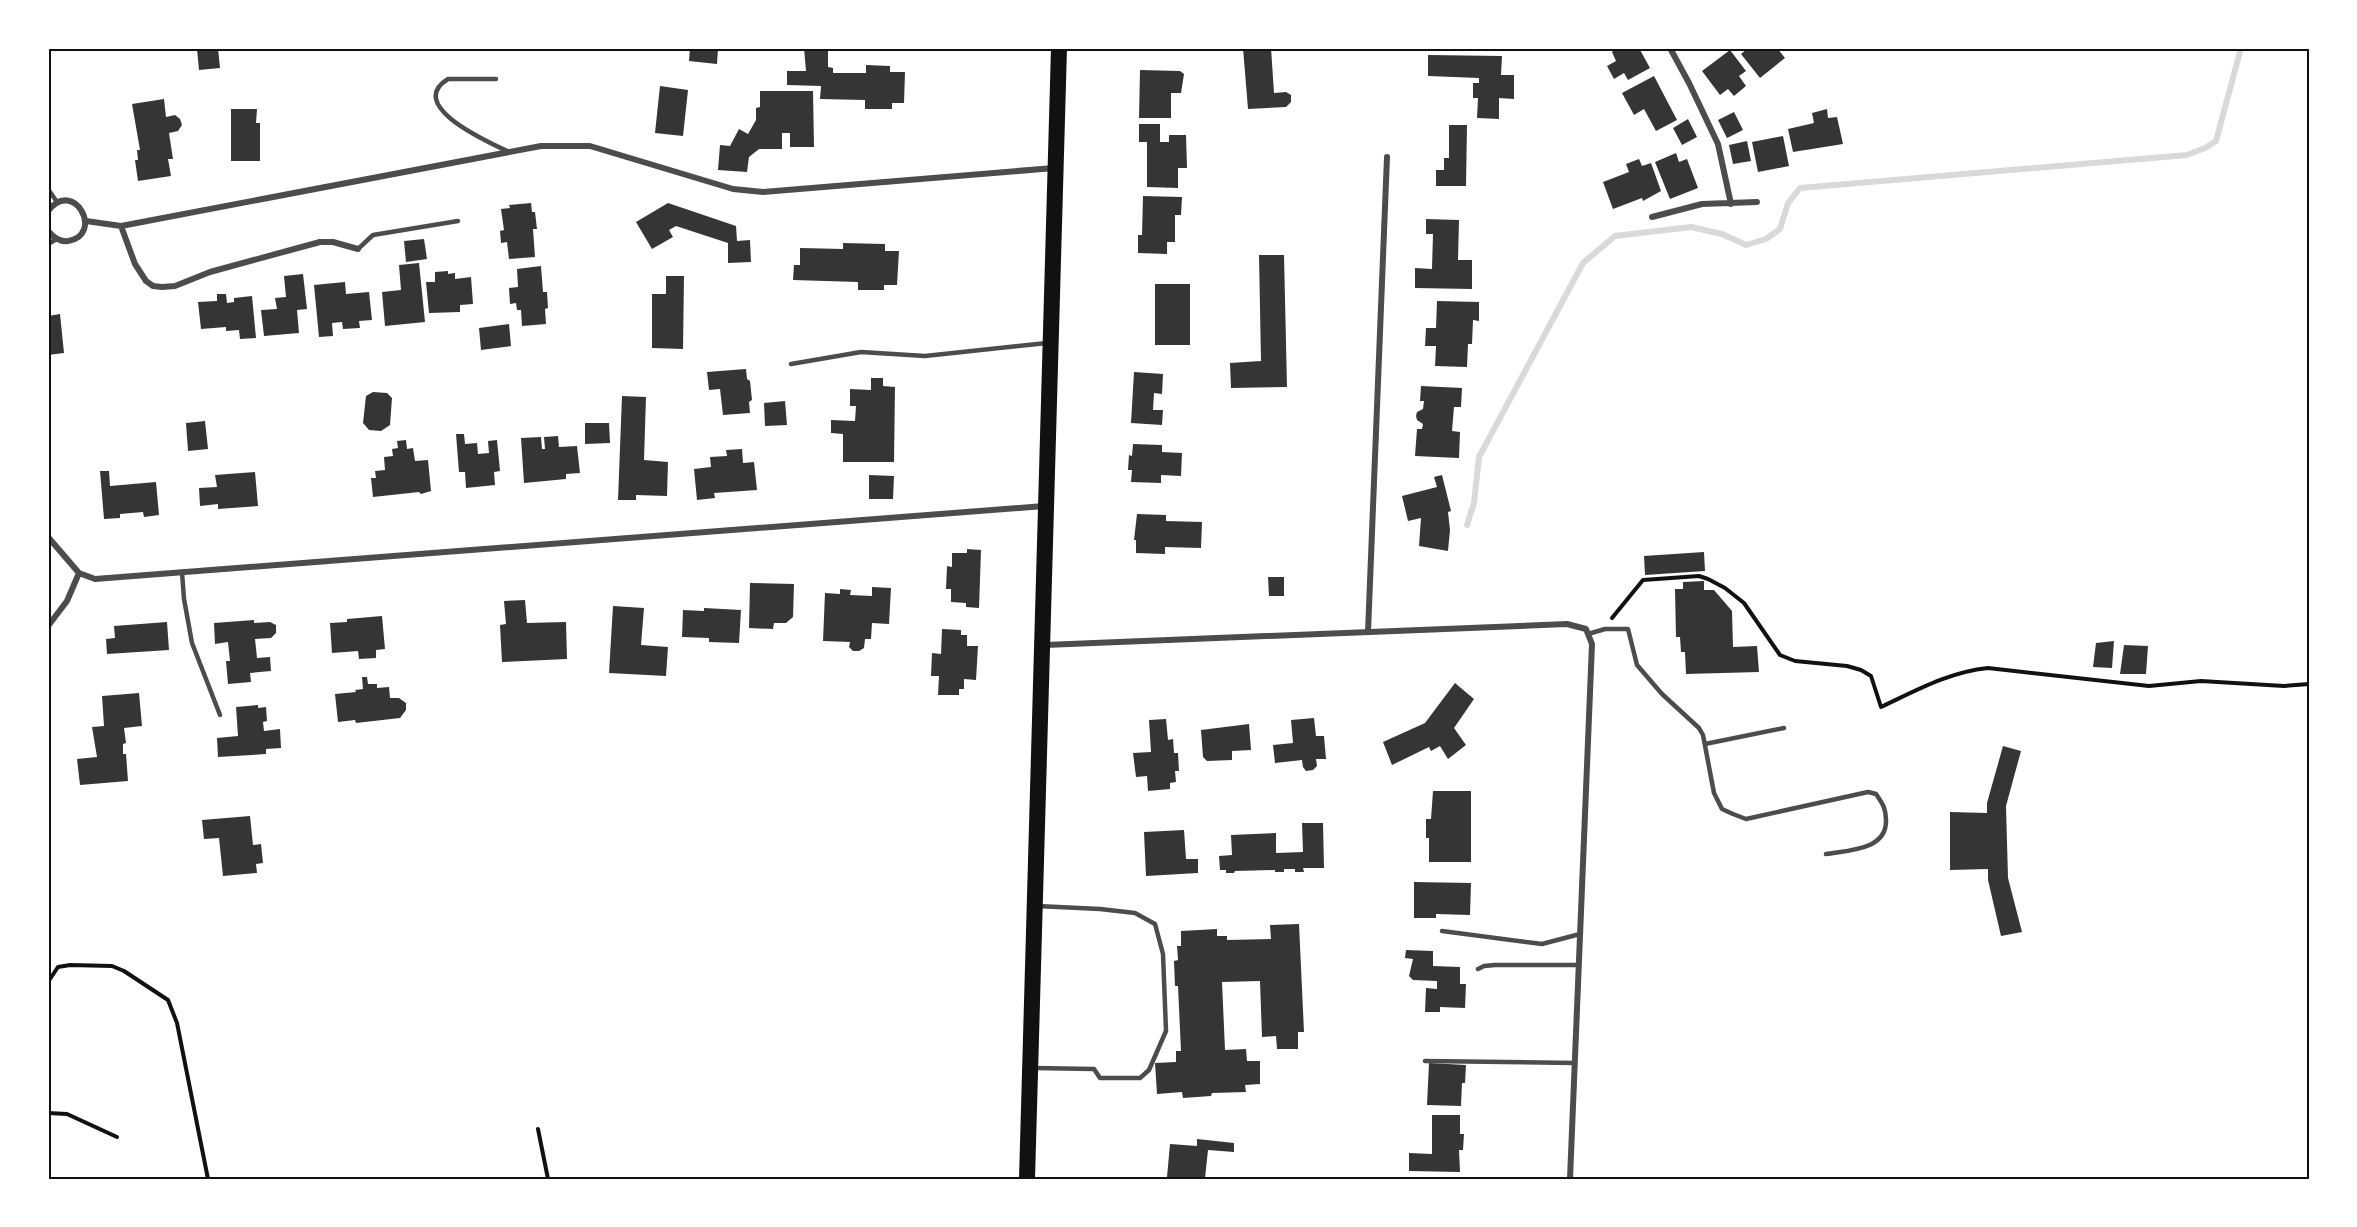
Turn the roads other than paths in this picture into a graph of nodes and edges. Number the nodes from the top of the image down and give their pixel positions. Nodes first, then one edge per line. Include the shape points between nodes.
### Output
1 (1059, 48) edge
2 (1670, 48) edge
3 (496, 78) dead end
4 (510, 152) junction
5 (1387, 157) dead end
6 (1055, 168) junction
7 (48, 189) edge
8 (1756, 202) dead end
9 (1731, 204) junction
10 (51, 206) edge
11 (1652, 217) dead end
12 (86, 221) junction
13 (458, 221) dead end
14 (121, 226) junction
15 (48, 231) edge
16 (57, 239) junction
17 (48, 244) edge
18 (358, 249) joint
19 (1050, 342) junction
20 (791, 364) dead end
21 (1045, 506) junction
22 (48, 537) edge
23 (182, 572) junction
24 (79, 573) junction
25 (48, 626) edge
26 (1368, 632) junction
27 (1587, 632) junction
28 (1041, 645) junction
29 (220, 715) dead end
30 (1784, 728) dead end
31 (1705, 744) junction
32 (1826, 854) dead end
33 (1035, 906) junction
34 (1442, 931) dead end
35 (1580, 934) junction
36 (1579, 965) junction
37 (1478, 969) dead end
38 (1425, 1061) dead end
39 (1575, 1063) junction
40 (1030, 1068) junction
41 (1027, 1179) edge
42 (1570, 1179) edge

1 - 6 highway
2 - 9 street via 1718,144
3 - 4 lane via 445,80 436,94 437,102 456,123
4 - 6 street via 541,146 590,146 732,189 763,192
4 - 14 street
5 - 26 street
6 - 19 highway
7 - 10 lane
8 - 9 street
9 - 11 street via 1702,204
10 - 12 street via 70,201 85,214
12 - 14 street
12 - 16 street via 76,238
13 - 18 lane via 373,235
14 - 18 street via 146,281 162,287 320,242
15 - 16 street
16 - 17 lane
19 - 20 lane via 925,356 861,352
19 - 21 highway
21 - 23 street
21 - 28 highway
22 - 24 street
23 - 24 street via 95,579
23 - 29 lane via 192,643
24 - 25 street via 67,601
26 - 27 street via 1567,624
26 - 28 street
27 - 31 lane via 1628,629 1637,665 1699,728
27 - 35 street via 1592,644
28 - 33 highway
30 - 31 lane
31 - 32 lane via 1714,793 1722,809 1746,819 1868,792 1876,794 1886,807 1887,830 1877,843
33 - 40 highway
33 - 40 lane via 1135,913 1155,924 1163,954 1166,1031 1149,1070 1140,1078 1100,1078 1094,1069
34 - 35 lane via 1542,944
35 - 36 street
36 - 37 lane via 1495,965
36 - 39 street
38 - 39 lane
39 - 42 street
40 - 41 highway

